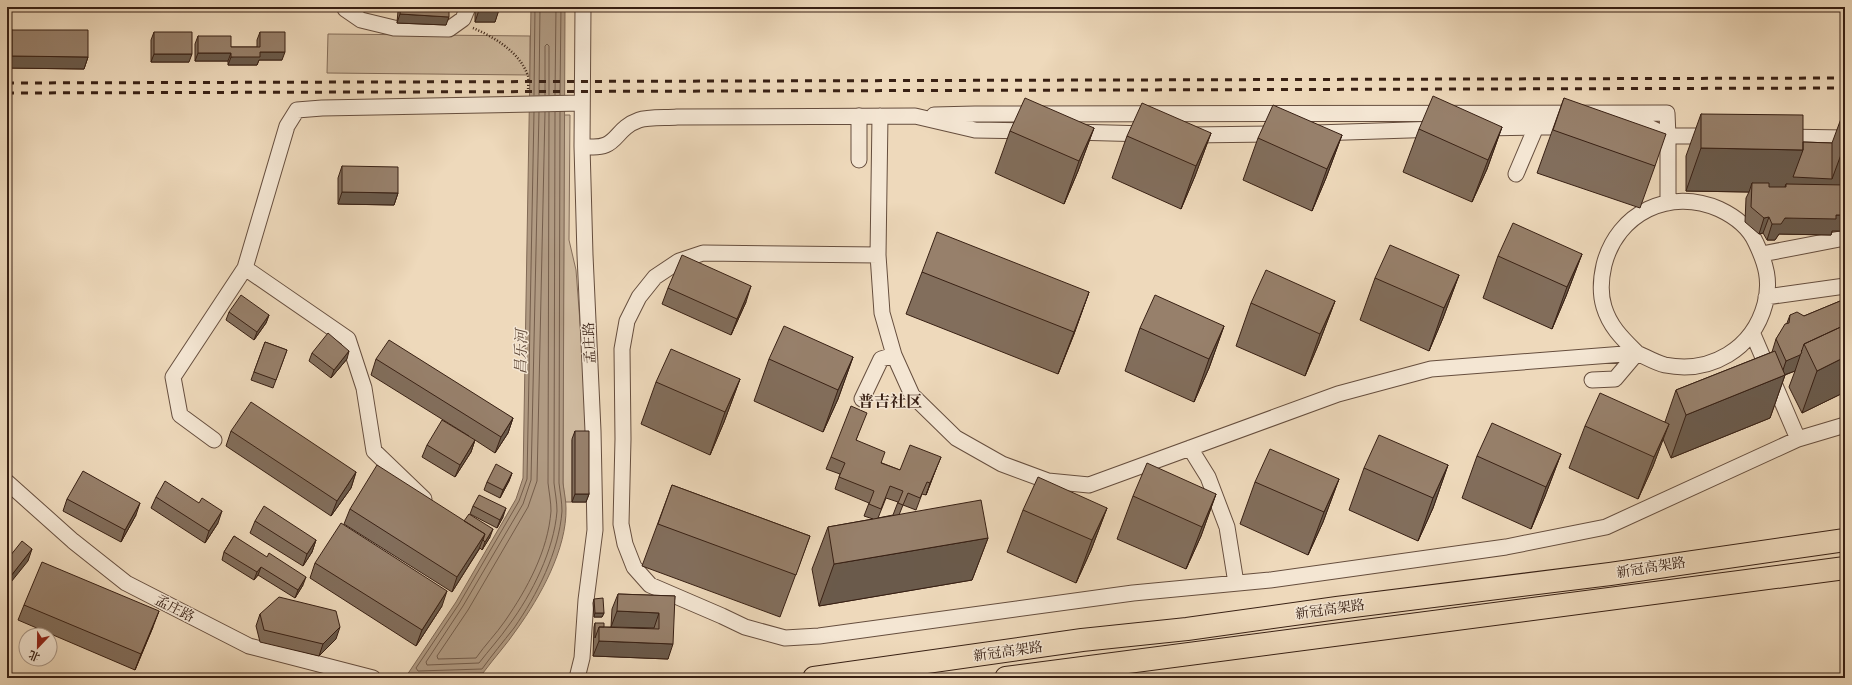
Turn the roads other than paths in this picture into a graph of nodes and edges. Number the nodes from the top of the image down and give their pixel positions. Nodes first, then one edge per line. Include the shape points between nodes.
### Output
1 (346, 7) edge
2 (468, 7) edge
3 (583, 7) edge
4 (582, 103) junction
5 (859, 116) junction
6 (880, 116) junction
7 (915, 116) junction
8 (1536, 127) junction
9 (1466, 128) edge
10 (1450, 129) edge
11 (1668, 136) junction
12 (1730, 137) edge
13 (1768, 137) edge
14 (1845, 138) edge
15 (582, 146) junction
16 (859, 160) dead end
17 (1516, 174) dead end
18 (1668, 203) junction
19 (1845, 238) edge
20 (1762, 254) junction
21 (878, 255) junction
22 (245, 268) junction
23 (1845, 286) edge
24 (1766, 297) junction
25 (1752, 332) junction
26 (1637, 353) junction
27 (894, 355) junction
28 (1592, 380) dead end
29 (862, 399) dead end
30 (1845, 425) edge
31 (214, 440) dead end
32 (1798, 440) junction
33 (1190, 448) junction
34 (7, 482) edge
35 (424, 499) edge
36 (1845, 540) edge
37 (1845, 568) edge
38 (1236, 583) junction
39 (373, 678) edge
40 (577, 678) edge
41 (814, 678) edge
42 (1006, 678) edge

1 - 2 street via 345,9 361,20 394,28 450,29 463,19
3 - 4 street, 孟庄路
4 - 15 street, 孟庄路
4 - 22 street via 297,110 287,126
5 - 6 street
5 - 15 street via 677,117 640,120 623,130 610,144 597,148
5 - 16 street
6 - 7 street
6 - 21 street
7 - 10 street via 975,130 1168,135
7 - 11 street via 1668,113
8 - 9 street
8 - 11 street via 1649,127
8 - 17 street
11 - 12 street
11 - 18 street
13 - 14 street
15 - 40 street, 孟庄路 via 593,431 594,530 582,658
18 - 20 street via 1705,203 1731,215 1752,235
18 - 26 street via 1648,208 1624,226 1608,250 1601,278 1604,307 1616,333
19 - 20 street
20 - 24 street via 1766,268
21 - 27 street via 882,313
21 - 38 street via 703,253 679,261 655,277 639,297 627,321 622,350 621,524 634,568 642,578 650,585 745,628 785,638 819,636 1133,593
22 - 31 street via 173,377 180,415
22 - 35 street via 348,339 364,388 374,451
23 - 24 street
24 - 25 street via 1761,318
25 - 26 street via 1745,342 1721,359 1693,367 1664,365
25 - 32 street
26 - 28 street via 1615,379
26 - 33 street via 1431,369 1338,394
27 - 29 street via 881,359
27 - 33 street via 912,395 956,438 1002,464 1048,481 1089,485
30 - 32 street
32 - 38 street via 1606,527 1506,547
33 - 38 street via 1208,477 1227,527
34 - 39 street, 孟庄路 via 74,541 126,582 249,646
36 - 41 highway, 新冠高架路 via 1610,574 1187,629 1082,640
37 - 42 highway, 新冠高架路

